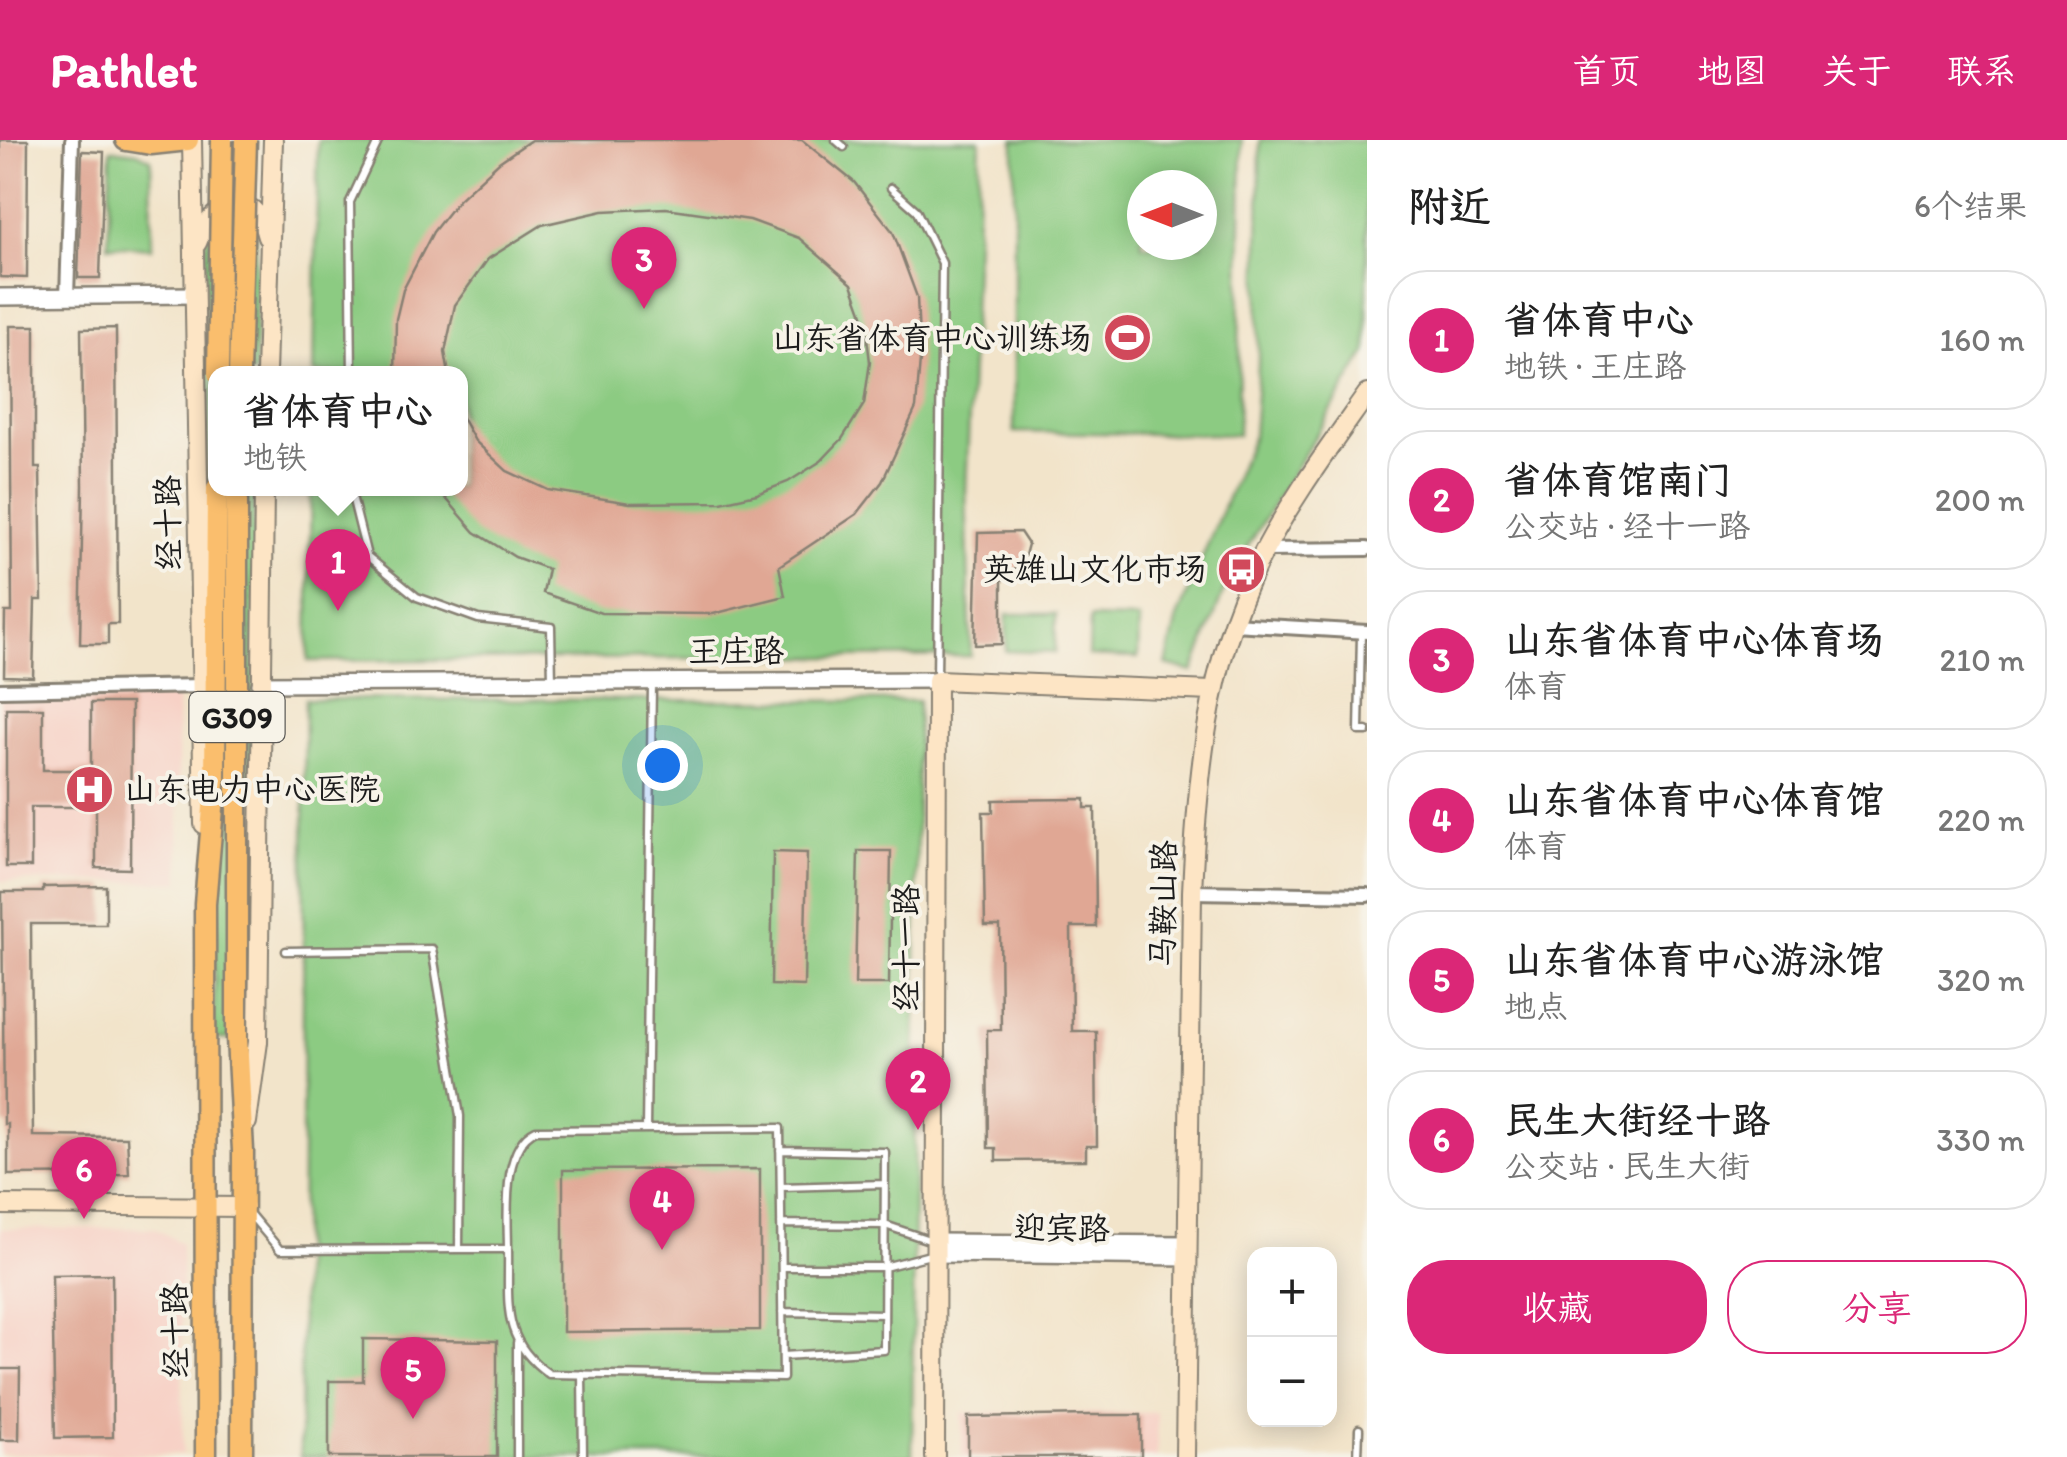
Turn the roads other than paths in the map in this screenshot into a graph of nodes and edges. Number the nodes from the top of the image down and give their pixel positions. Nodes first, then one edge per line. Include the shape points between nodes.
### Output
1 (72, 140) edge
2 (126, 140) edge
3 (190, 140) edge
4 (209, 140) edge
5 (222, 140) edge
6 (246, 140) edge
7 (273, 140) edge
8 (379, 140) edge
9 (836, 140) edge
10 (844, 147) dead end
11 (223, 186) junction
12 (891, 188) dead end
13 (194, 252) junction
14 (270, 252) junction
15 (194, 295) junction
16 (66, 296) junction
17 (0, 297) edge
18 (218, 366) edge
19 (239, 366) edge
20 (266, 366) edge
21 (352, 366) edge
22 (1367, 394) edge
23 (216, 496) edge
24 (237, 496) edge
25 (264, 496) edge
26 (352, 496) edge
27 (1367, 549) edge
28 (1265, 550) junction
29 (1233, 624) junction
30 (1364, 632) edge
31 (937, 680) junction
32 (652, 681) junction
33 (552, 682) junction
34 (260, 684) junction
35 (201, 686) junction
36 (0, 690) edge
37 (1212, 691) junction
38 (1367, 731) edge
39 (1192, 892) junction
40 (1367, 895) edge
41 (205, 904) junction
42 (286, 951) dead end
43 (646, 1129) junction
44 (780, 1150) junction
45 (243, 1152) junction
46 (885, 1184) junction
47 (781, 1187) junction
48 (0, 1205) edge
49 (203, 1207) junction
50 (244, 1207) junction
51 (781, 1224) junction
52 (885, 1225) junction
53 (935, 1248) junction
54 (459, 1249) junction
55 (508, 1249) junction
56 (1188, 1250) junction
57 (782, 1267) junction
58 (884, 1267) junction
59 (782, 1312) junction
60 (884, 1314) junction
61 (517, 1342) junction
62 (783, 1356) junction
63 (582, 1374) junction
64 (1358, 1430) dead end
65 (206, 1457) edge
66 (242, 1457) edge
67 (517, 1457) edge
68 (582, 1457) edge
69 (934, 1457) edge
70 (1186, 1457) edge
71 (1358, 1457) edge

1 - 16 street
2 - 3 highway
3 - 13 main road, 经十路
4 - 11 highway, bridge
5 - 11 highway, bridge
6 - 19 highway, bridge
7 - 14 main road
8 - 21 lane via 350,202
9 - 10 lane
11 - 18 highway, bridge
12 - 31 lane via 916,210 942,263
13 - 14 main road via 212,216 240,203 258,214
13 - 15 main road, 经十路
14 - 20 main road
15 - 16 street
15 - 35 main road, 经十路
16 - 17 street
22 - 28 main road, 马鞍山路
23 - 41 highway, 经十路 / G309 via 215,784
24 - 45 highway, 经十路 / G309
25 - 34 main road, 经十路
26 - 33 lane via 367,556 416,597 478,619 551,627
27 - 28 street
28 - 29 main road, 马鞍山路
29 - 30 street
29 - 37 main road, 马鞍山路
30 - 38 lane via 1359,731
31 - 32 street, 王庄路
31 - 37 main road, 王庄路
31 - 53 main road, 经十一路
32 - 33 street, 王庄路
32 - 43 lane
33 - 34 street, 王庄路
34 - 45 main road, 经十路 via 258,1042
35 - 36 street
35 - 41 main road, 经十路
37 - 39 main road, 马鞍山路 via 1196,801
39 - 40 street
39 - 56 main road, 马鞍山路
41 - 49 highway, 经十路 / G309
42 - 54 lane via 432,949 460,1116
43 - 44 lane via 780,1128
43 - 55 lane via 526,1135 514,1152
44 - 46 lane via 885,1152
44 - 47 lane
45 - 50 highway, 经十路 / G309
46 - 47 lane
46 - 52 lane
47 - 51 lane
48 - 49 main road
49 - 50 main road
49 - 65 highway, 经十路 / G309
50 - 54 lane via 280,1250
50 - 66 highway, 经十路 / G309
51 - 52 lane
51 - 57 lane
52 - 53 lane
52 - 58 lane
53 - 56 street, 迎宾路
53 - 58 lane
53 - 69 main road, 经十一路
54 - 55 lane
55 - 61 lane via 509,1316
56 - 70 main road, 马鞍山路
57 - 58 lane
57 - 59 lane
58 - 60 lane
59 - 60 lane
59 - 62 lane
60 - 62 lane via 884,1350
61 - 63 lane via 550,1374
61 - 67 lane
62 - 63 lane via 783,1378
63 - 68 lane
64 - 71 lane

